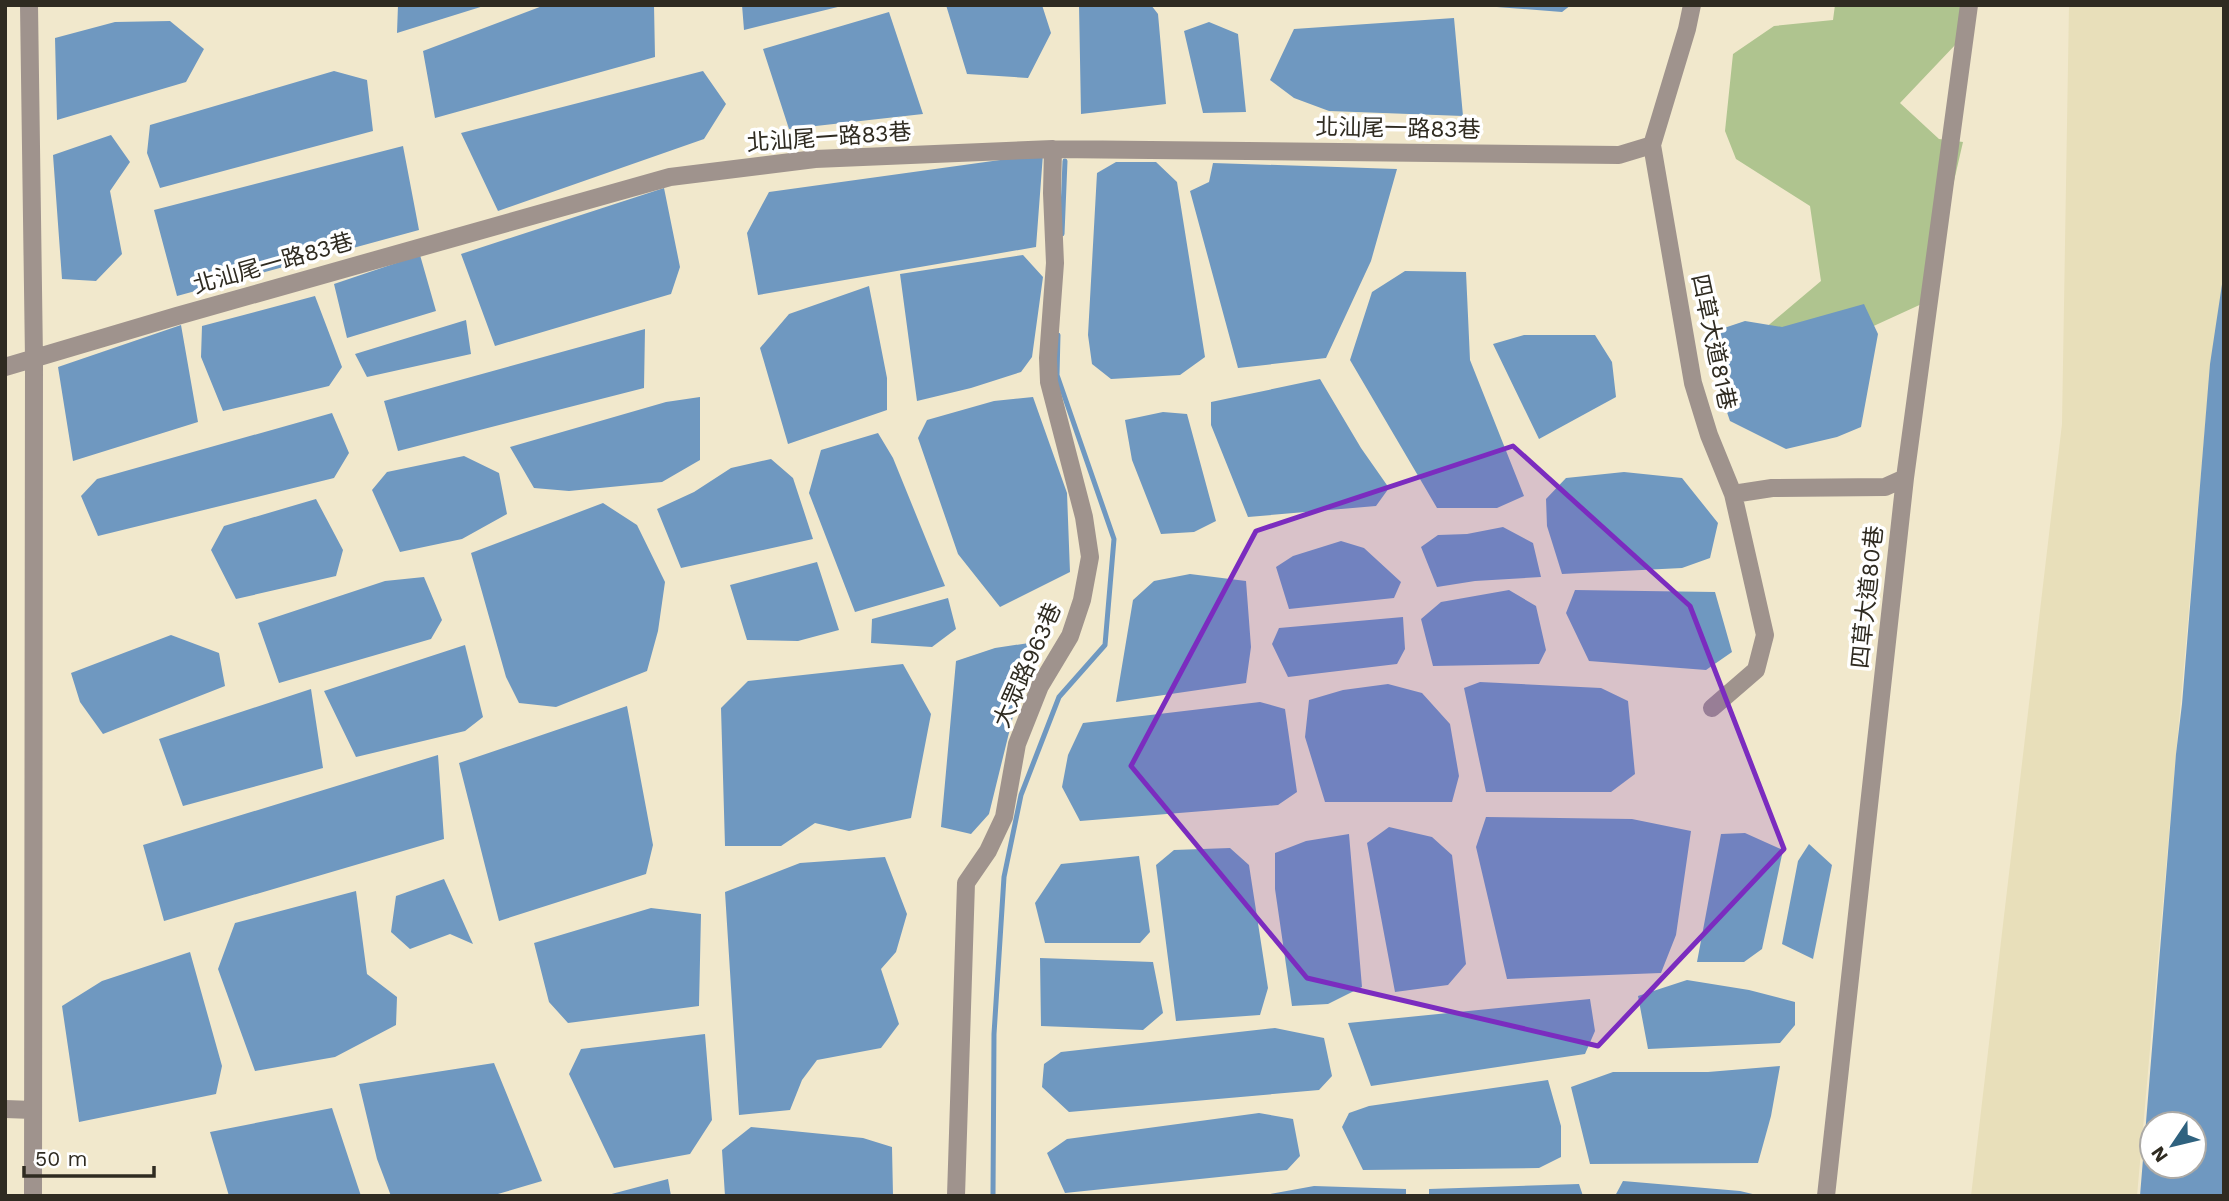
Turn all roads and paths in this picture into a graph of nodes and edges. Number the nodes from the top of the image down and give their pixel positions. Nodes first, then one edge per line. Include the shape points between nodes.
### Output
1 (29, 5) edge
2 (1692, 5) edge
3 (1969, 5) edge
4 (1652, 145) junction
5 (1053, 149) junction
6 (34, 359) junction
7 (5, 367) edge
8 (1905, 478) junction
9 (1733, 494) junction
10 (1712, 708) dead end
11 (5, 1109) edge
12 (33, 1110) junction
13 (33, 1196) edge
14 (956, 1196) edge
15 (1826, 1196) edge

1 - 6 street
2 - 4 street, 四草大道81巷
3 - 8 street, 四草大道80巷
4 - 5 street, 北汕尾一路83巷 via 1619,155
4 - 9 street, 四草大道81巷 via 1693,383
5 - 6 street, 北汕尾一路83巷 via 815,159 670,177
5 - 14 street, 大眾路963巷 via 1055,263 1049,382 1090,557 1070,636 1040,686 1017,744 1004,817 966,883
6 - 7 street, 北汕尾一路83巷
6 - 12 street
8 - 9 street via 1885,487 1772,488
8 - 15 street, 四草大道80巷
9 - 10 street, 四草大道81巷 via 1765,635 1756,670
11 - 12 street
12 - 13 street

